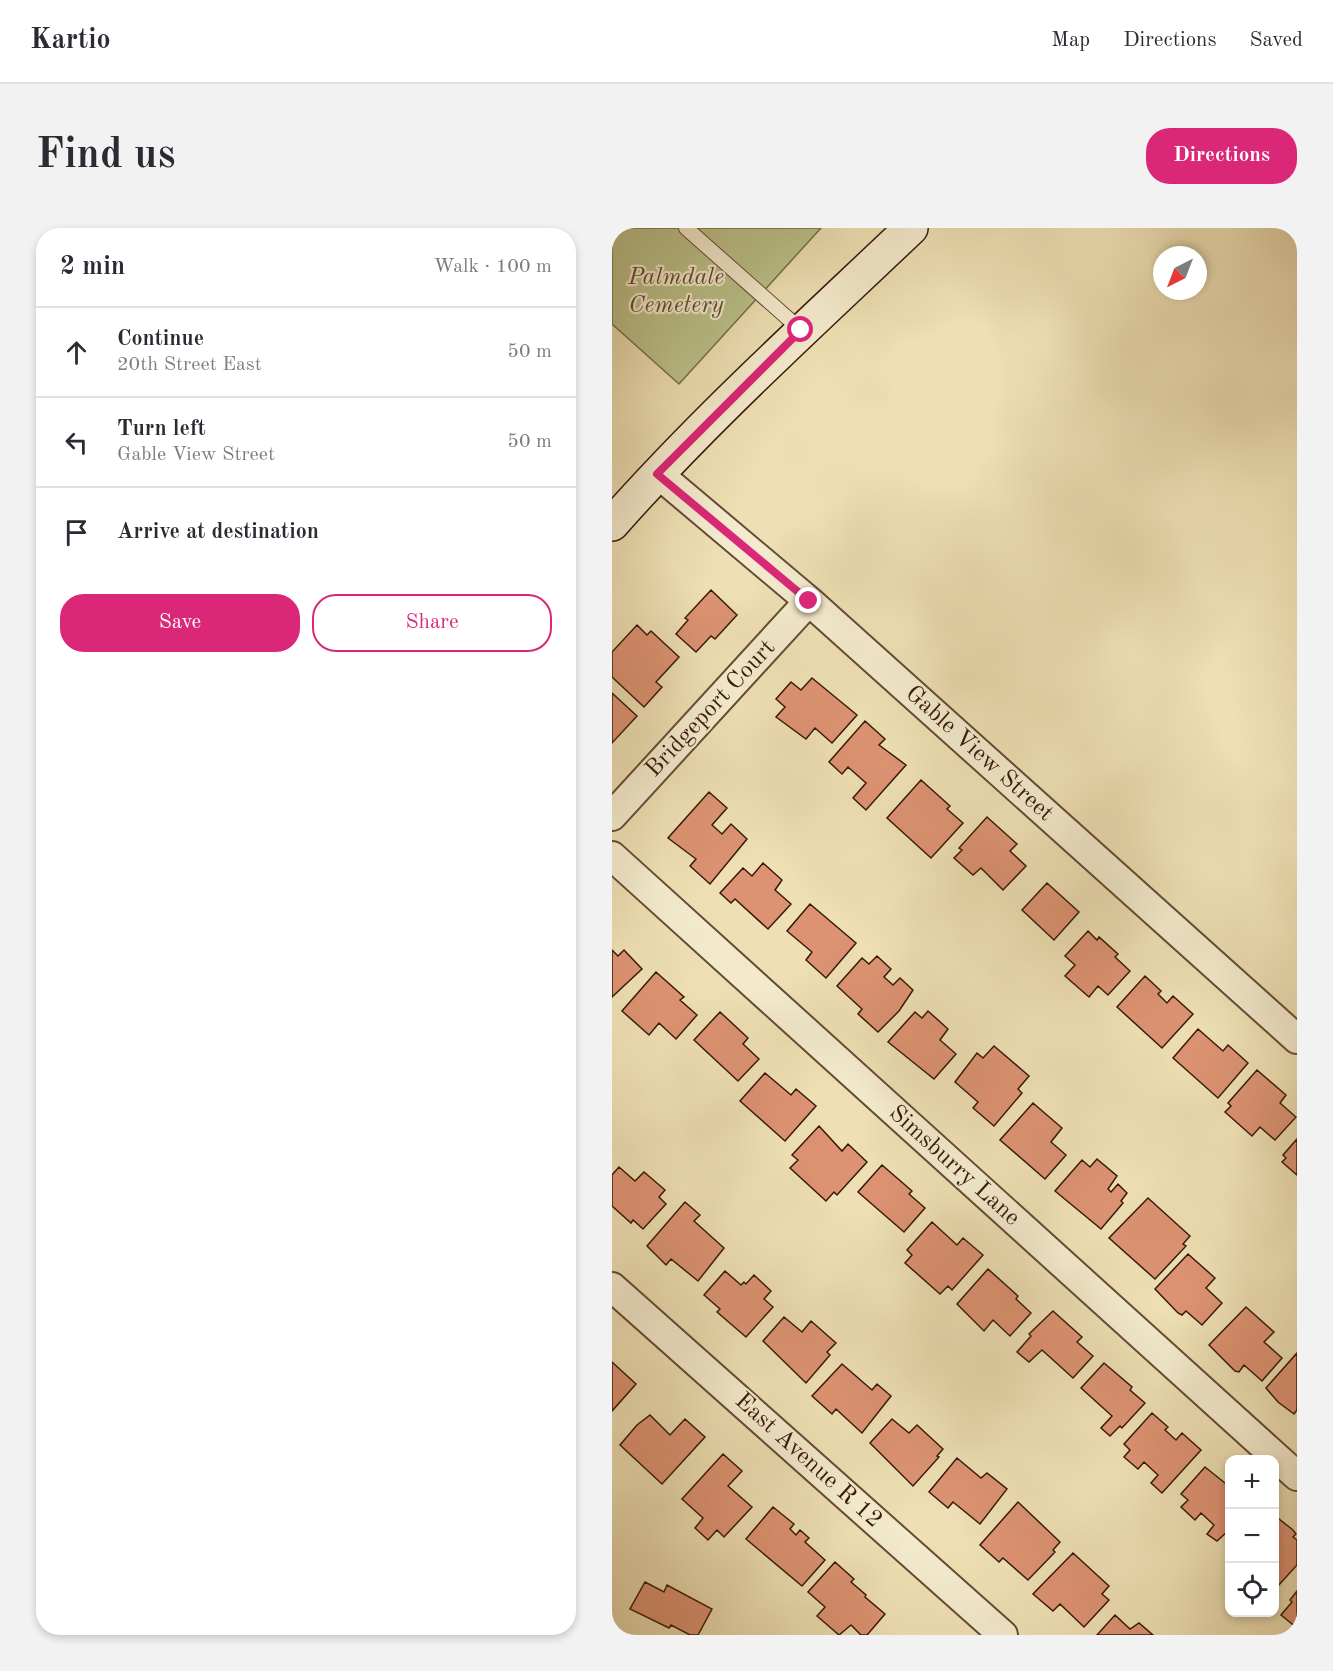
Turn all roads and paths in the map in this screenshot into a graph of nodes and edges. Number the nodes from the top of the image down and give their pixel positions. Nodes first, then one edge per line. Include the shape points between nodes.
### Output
1 (686, 228) edge
2 (906, 230) edge
3 (801, 330) junction
4 (657, 474) junction
5 (612, 524) edge
6 (809, 601) junction
7 (612, 816) edge
8 (612, 856) edge
9 (1297, 1039) edge
10 (612, 1287) edge
11 (1297, 1476) edge
12 (1003, 1635) edge

1 - 3 lane
2 - 3 street
3 - 4 street
4 - 5 street
4 - 6 street, Gable View Street
6 - 7 street, Bridgeport Court
6 - 9 street, Gable View Street
8 - 11 street, Simsburry Lane
10 - 12 street, East Avenue R 12

